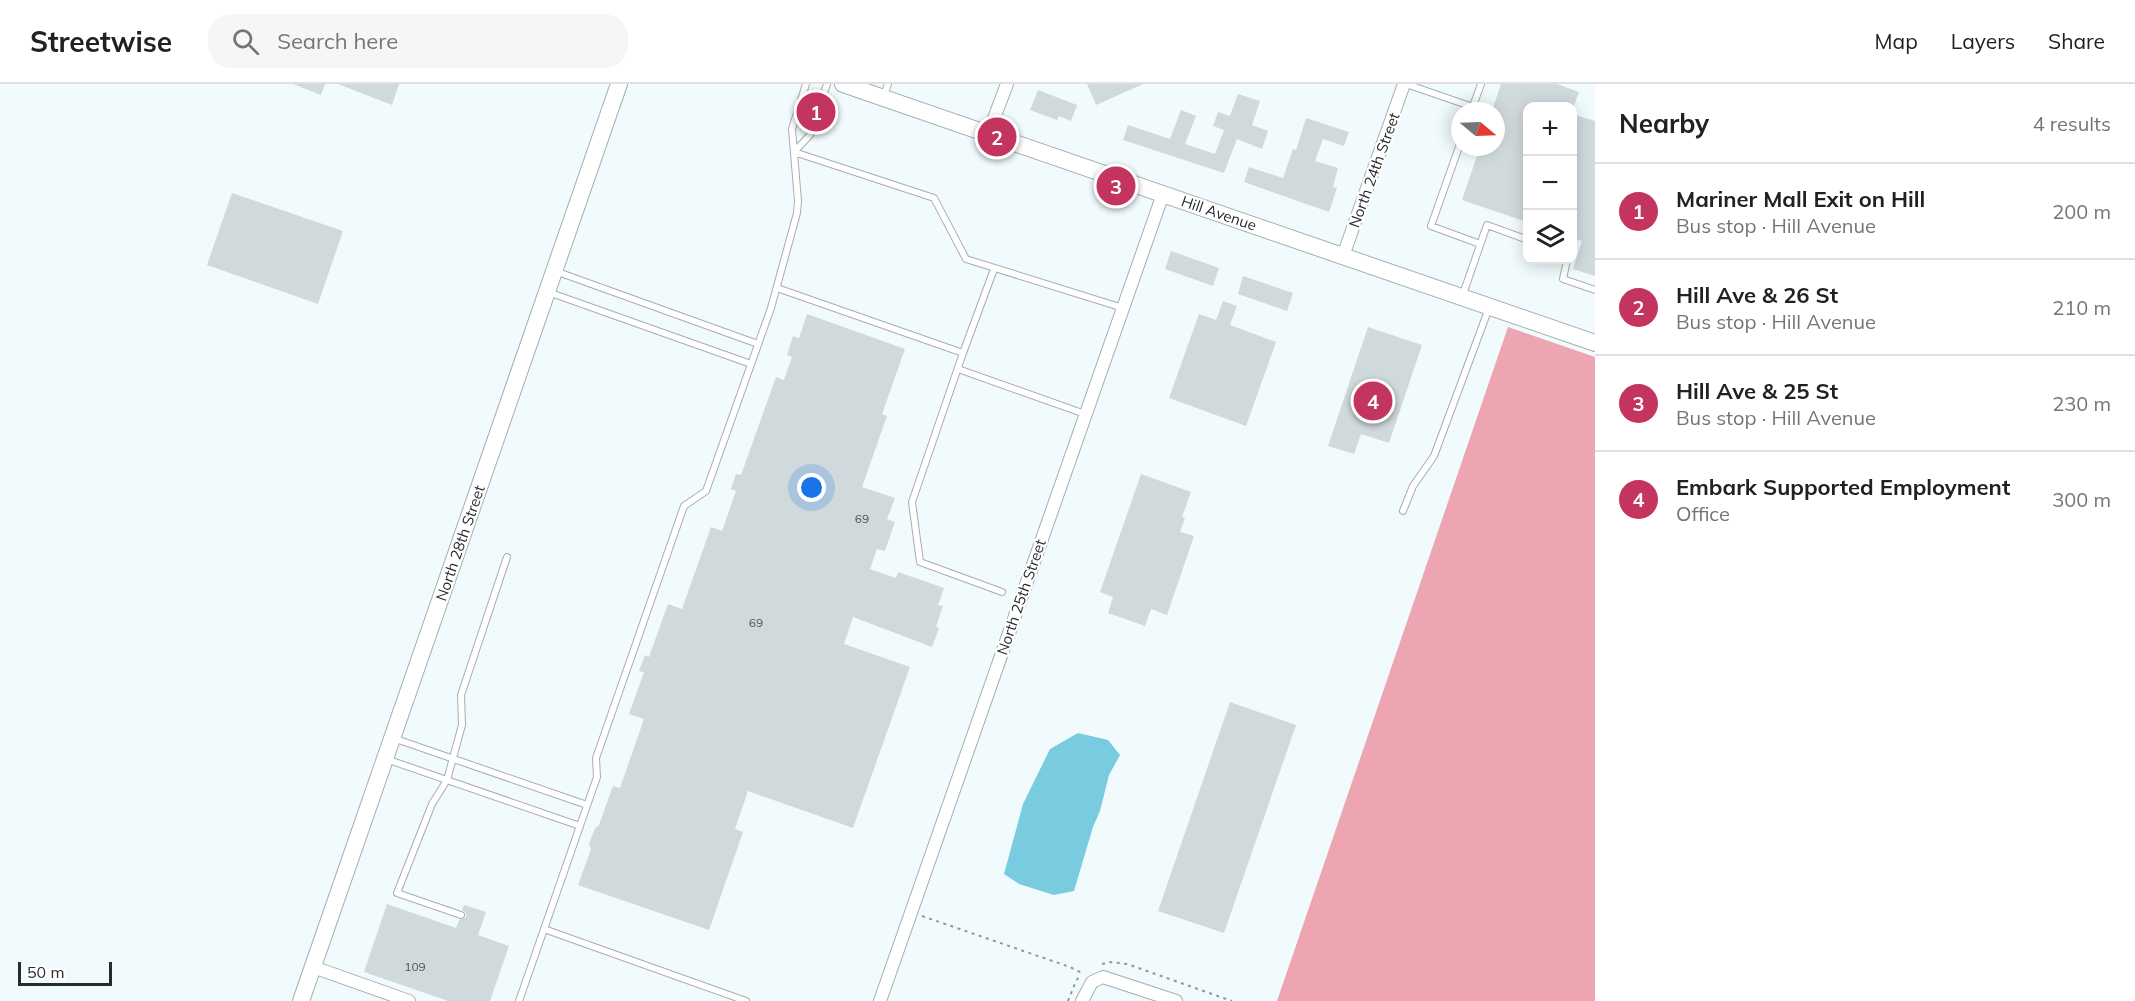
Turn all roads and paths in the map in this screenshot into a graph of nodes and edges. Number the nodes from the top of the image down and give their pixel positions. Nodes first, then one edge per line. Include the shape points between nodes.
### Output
1 (619, 84) edge
2 (806, 84) edge
3 (827, 84) edge
4 (843, 84) edge
5 (1008, 84) edge
6 (1405, 84) edge
7 (1481, 84) edge
8 (885, 91) edge
9 (1453, 102) edge
10 (1475, 102) edge
11 (988, 134) junction
12 (794, 152) junction
13 (1456, 156) edge
14 (1163, 194) junction
15 (1523, 238) edge
16 (1480, 244) junction
17 (1343, 256) junction
18 (1566, 264) edge
19 (994, 269) junction
20 (554, 271) junction
21 (777, 288) junction
22 (1595, 290) edge
23 (547, 292) junction
24 (1462, 297) junction
25 (1489, 307) junction
26 (1123, 308) junction
27 (1595, 343) edge
28 (758, 344) junction
29 (963, 353) junction
30 (751, 364) junction
31 (958, 369) junction
32 (1085, 414) junction
33 (1403, 511) dead end
34 (507, 557) dead end
35 (1002, 592) dead end
36 (393, 738) junction
37 (453, 758) junction
38 (386, 759) junction
39 (447, 780) junction
40 (587, 805) junction
41 (580, 826) junction
42 (911, 912) junction
43 (461, 915) dead end
44 (544, 929) junction
45 (313, 967) junction
46 (1082, 973) dead end
47 (1083, 999) edge
48 (301, 1001) edge
49 (409, 1001) edge
50 (519, 1001) edge
51 (746, 1001) edge
52 (880, 1001) edge
53 (1176, 1001) edge

1 - 20 main road, North 28th Street
2 - 12 lane via 792,126
3 - 12 lane via 810,135
4 - 8 main road, Hill Avenue
5 - 11 street
6 - 9 lane
6 - 17 street, North 24th Street
7 - 10 lane
8 - 11 main road, Hill Avenue
11 - 14 main road, Hill Avenue
12 - 19 lane via 934,198 966,260
12 - 21 lane via 797,213
13 - 16 lane via 1431,226
14 - 17 main road, Hill Avenue
14 - 26 street, North 25th Street
15 - 16 lane via 1487,225
16 - 24 lane
17 - 24 main road, Hill Avenue
18 - 22 lane via 1563,279
19 - 26 lane
19 - 29 lane
20 - 23 main road, North 28th Street
20 - 28 lane
21 - 28 lane
21 - 29 lane
23 - 30 lane
23 - 36 main road, North 28th Street
24 - 25 main road, Hill Avenue
25 - 27 main road, Hill Avenue
25 - 33 lane via 1434,456 1413,486
26 - 32 street, North 25th Street
28 - 30 lane
29 - 31 lane
30 - 40 lane via 706,491 684,506 596,758 597,777
31 - 32 lane
31 - 35 lane via 912,502 920,562
32 - 42 street, North 25th Street
34 - 37 lane via 461,695 462,725
36 - 37 lane
36 - 38 main road, North 28th Street
37 - 39 lane
37 - 40 lane
38 - 39 lane
38 - 45 main road, North 28th Street
39 - 41 lane
39 - 43 lane via 432,804 397,893
40 - 41 lane
41 - 44 lane
42 - 46 path
42 - 52 street, North 25th Street
44 - 50 lane
44 - 51 lane
45 - 48 main road, North 28th Street
45 - 49 street
47 - 53 street via 1095,979 1103,977

